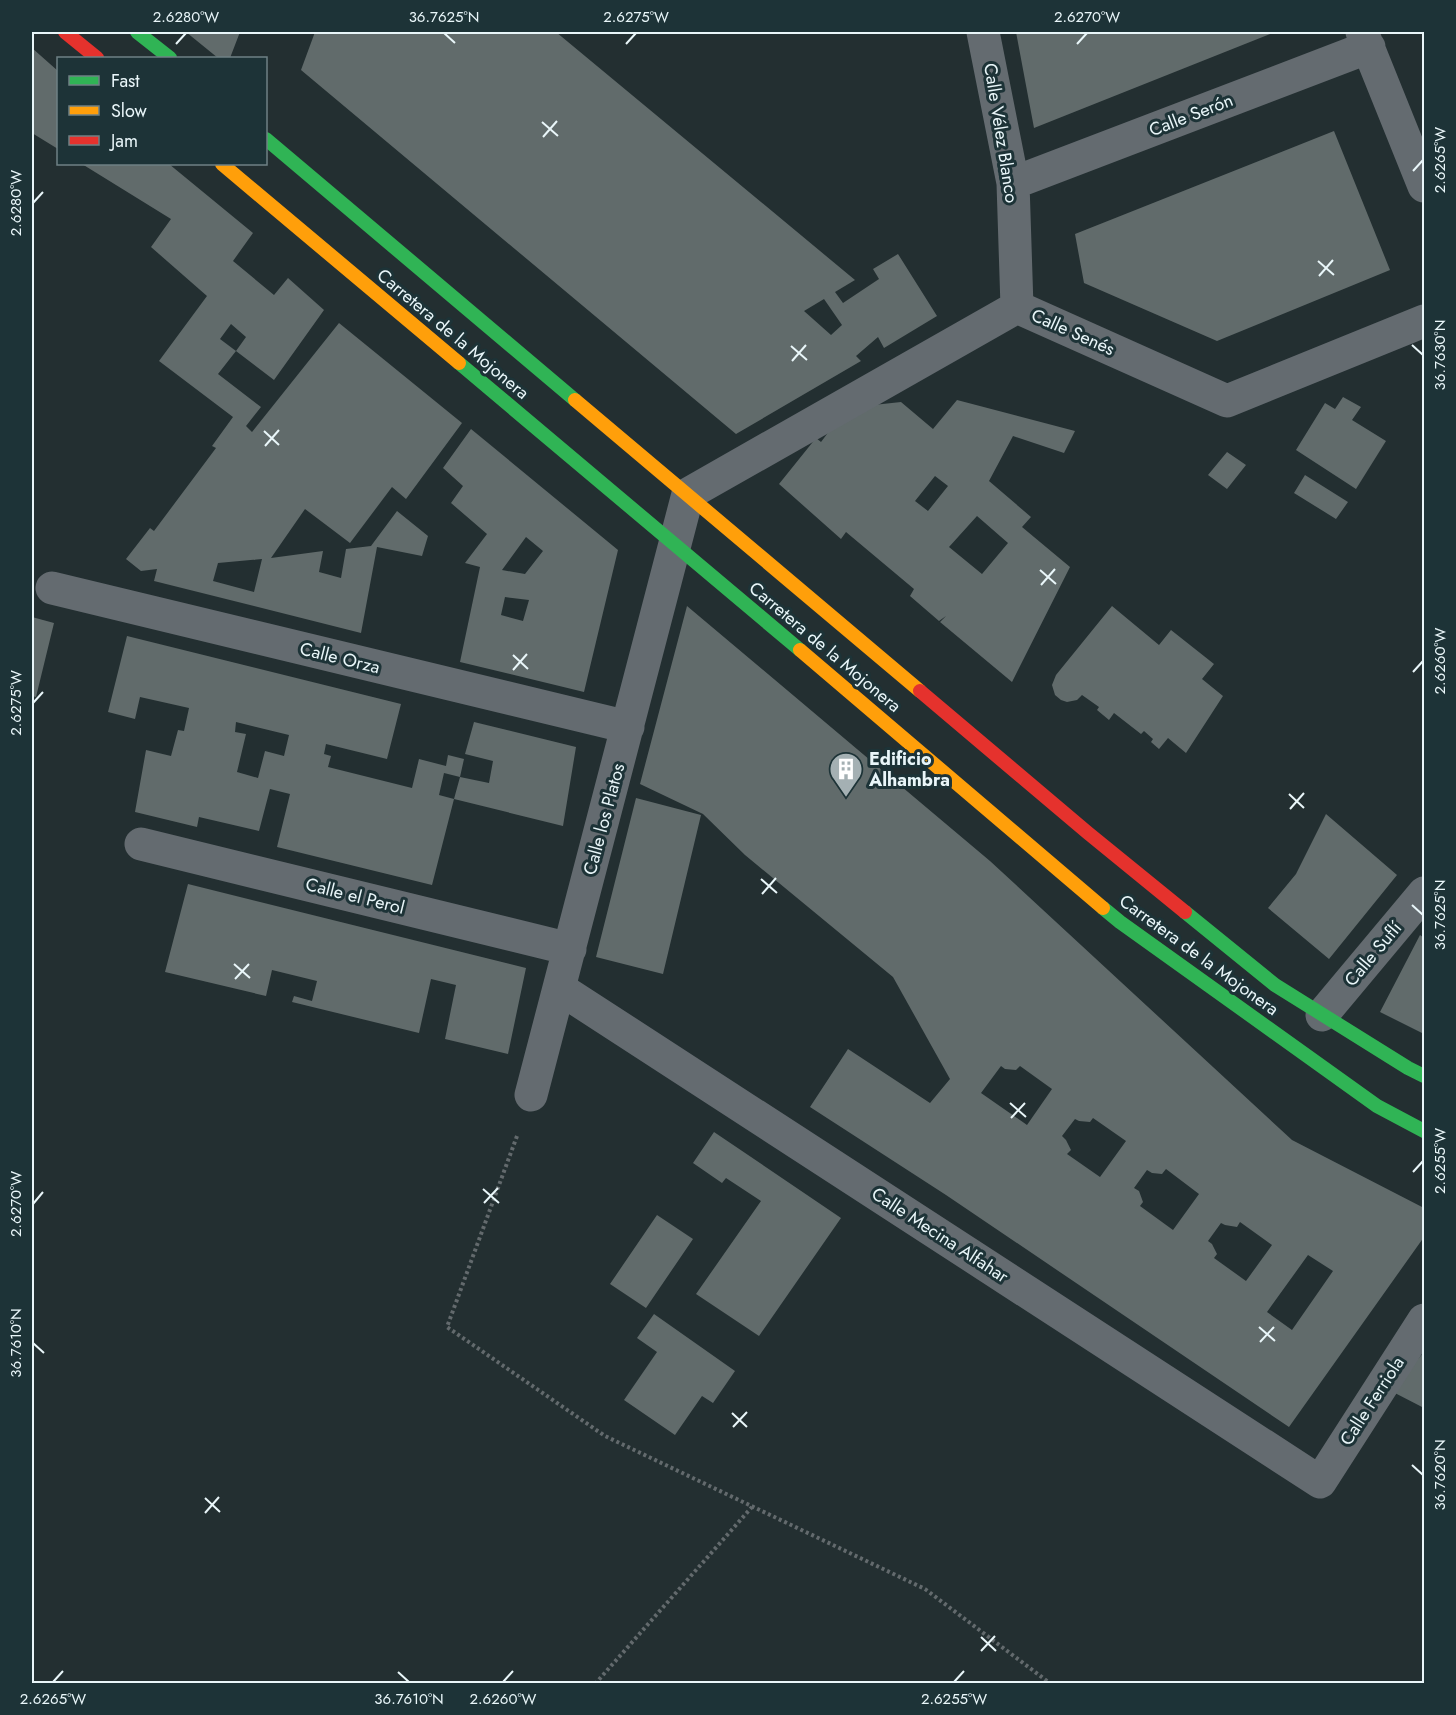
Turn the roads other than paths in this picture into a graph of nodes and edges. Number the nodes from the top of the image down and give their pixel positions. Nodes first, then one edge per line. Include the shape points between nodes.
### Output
1 (65, 32) edge
2 (137, 32) edge
3 (983, 32) edge
4 (1365, 39) edge
5 (96, 57) edge
6 (169, 57) edge
7 (267, 140) edge
8 (223, 165) edge
9 (1013, 183) junction
10 (1425, 186) edge
11 (1017, 307) junction
12 (1425, 321) edge
13 (688, 494) junction
14 (676, 544) junction
15 (52, 588) dead end
16 (628, 727) junction
17 (141, 843) dead end
18 (1425, 893) edge
19 (570, 949) junction
20 (559, 988) junction
21 (1322, 1015) junction
22 (1425, 1076) edge
23 (531, 1095) road end
24 (1425, 1131) edge
25 (1425, 1320) edge
26 (1320, 1482) joint

1 - 5 street
2 - 6 street
3 - 9 street, Calle Vélez Blanco
4 - 9 street, Calle Serón
4 - 10 street
7 - 13 street, Carretera de la Mojonera
8 - 14 street, Carretera de la Mojonera
9 - 11 street, Calle Vélez Blanco
11 - 12 street, Calle Senés via 1227,401
11 - 13 street, Calle Senés
13 - 14 street
13 - 21 street, Carretera de la Mojonera via 1088,833 1275,985
14 - 16 street, Calle los Platos
14 - 24 street, Carretera de la Mojonera via 1120,922 1377,1106
15 - 16 street, Calle Orza
16 - 19 street, Calle los Platos
17 - 19 street, Calle el Perol
18 - 21 street, Calle Suflí
19 - 20 street, Calle los Platos
20 - 23 street, Calle los Platos
20 - 26 street, Calle Mecina Alfahar
21 - 22 street, Carretera de la Mojonera
25 - 26 street, Calle Ferriola

